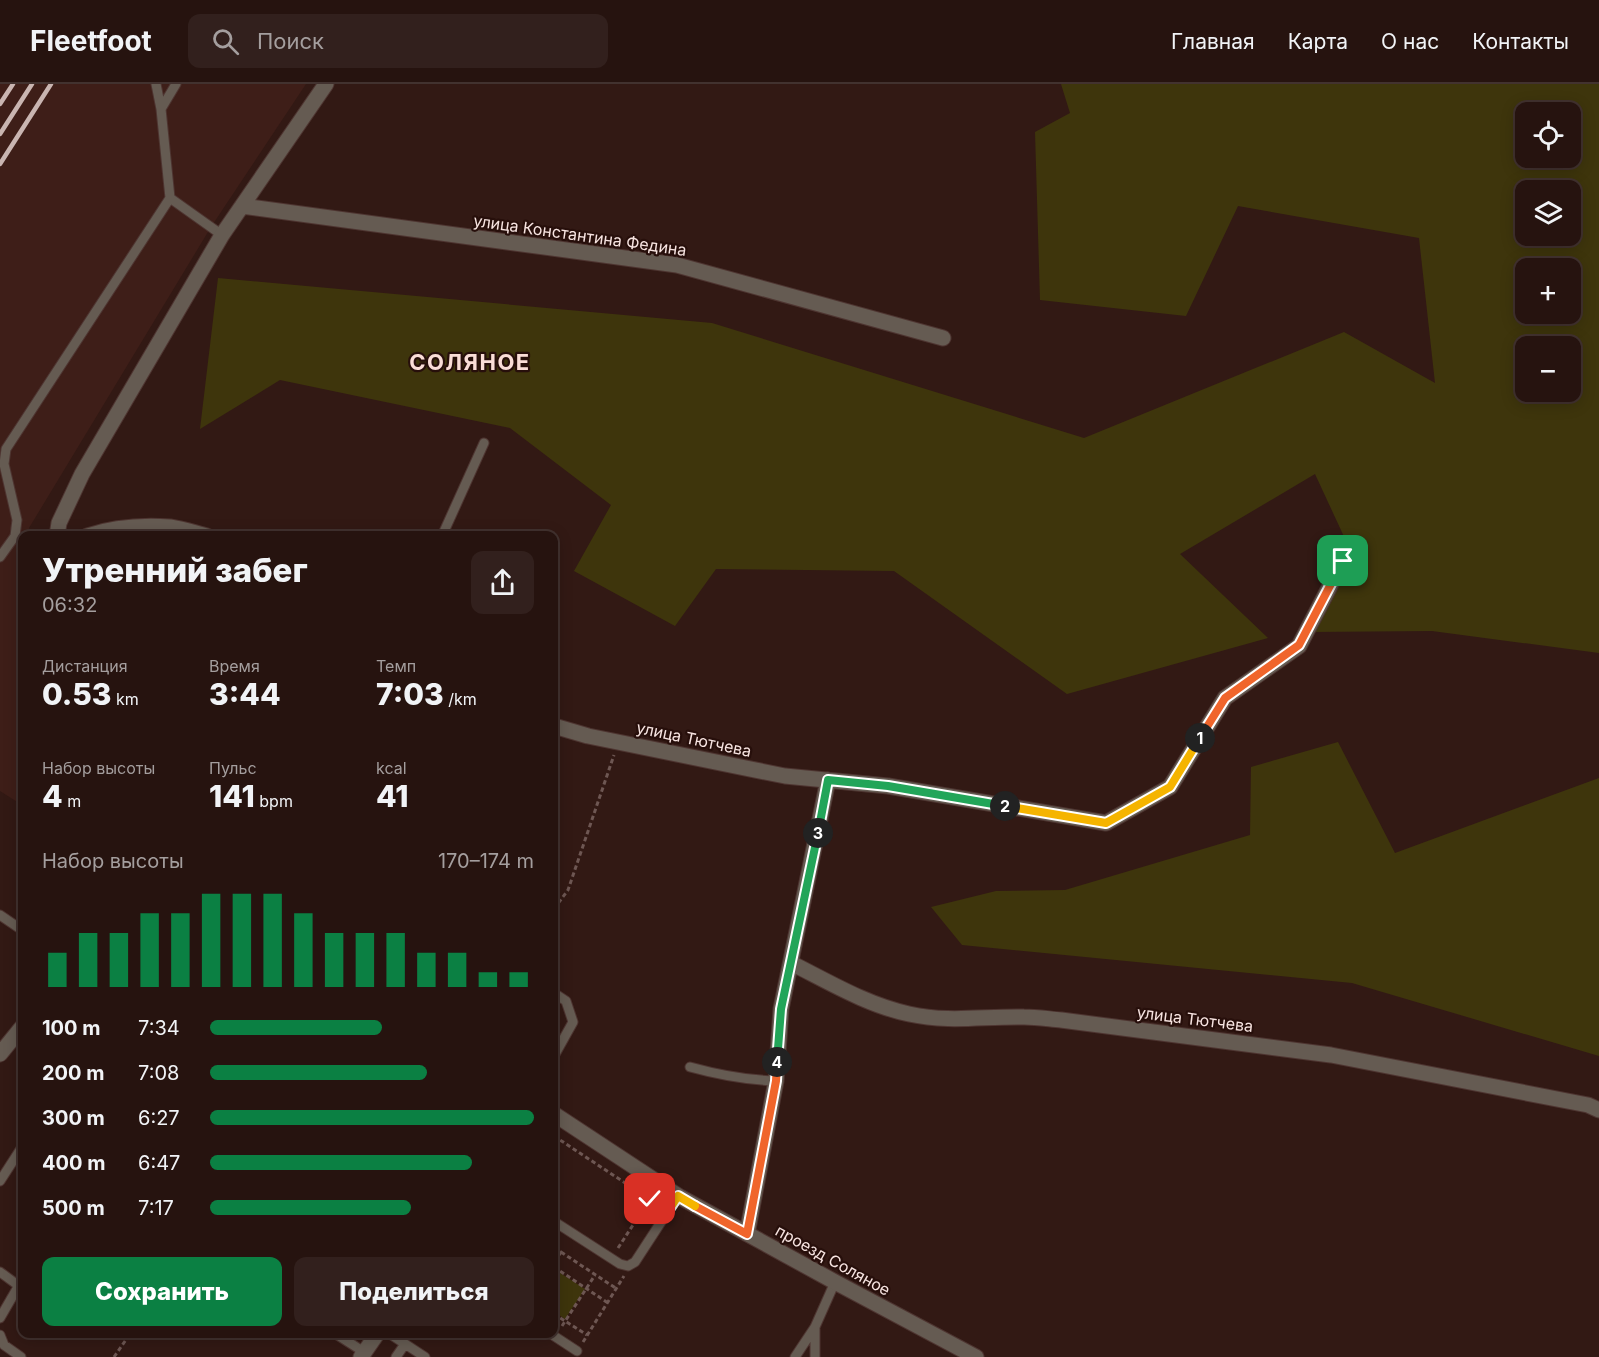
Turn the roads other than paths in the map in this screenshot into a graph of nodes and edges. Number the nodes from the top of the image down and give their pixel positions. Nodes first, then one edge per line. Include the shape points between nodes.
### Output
1 (156, 84) edge
2 (176, 84) edge
3 (326, 84) edge
4 (161, 109) junction
5 (170, 198) junction
6 (242, 206) junction
7 (222, 235) junction
8 (943, 338) dead end
9 (484, 443) dead end
10 (58, 531) edge
11 (102, 531) edge
12 (188, 531) edge
13 (444, 531) edge
14 (0, 557) edge
15 (1343, 561) dead end
16 (558, 727) edge
17 (828, 780) junction
18 (0, 915) edge
19 (18, 927) edge
20 (791, 963) junction
21 (558, 996) edge
22 (18, 1031) edge
23 (1, 1049) edge
24 (558, 1049) edge
25 (690, 1067) dead end
26 (776, 1081) junction
27 (1599, 1110) edge
28 (558, 1117) edge
29 (18, 1153) edge
30 (0, 1181) edge
31 (678, 1196) junction
32 (558, 1224) edge
33 (747, 1234) junction
34 (0, 1272) edge
35 (18, 1281) edge
36 (835, 1282) junction
37 (18, 1288) edge
38 (0, 1318) edge
39 (815, 1328) junction
40 (0, 1335) edge
41 (341, 1338) edge
42 (374, 1338) edge
43 (396, 1338) edge
44 (558, 1338) edge
45 (405, 1344) junction
46 (577, 1351) road end
47 (363, 1355) edge
48 (21, 1357) edge
49 (396, 1357) edge
50 (425, 1357) edge
51 (795, 1357) edge
52 (815, 1357) edge
53 (976, 1357) edge

1 - 4 lane
2 - 4 lane
3 - 6 street
4 - 5 lane
5 - 7 lane
5 - 14 lane via 6,449 4,464 17,520 15,536
6 - 7 street
6 - 8 street, улица Константина Федина via 677,265
7 - 10 street via 82,474
9 - 13 lane
11 - 12 street via 138,526
15 - 17 street, улица Тютчева via 1299,645 1225,698 1170,787 1106,823 888,786
16 - 17 street, улица Тютчева via 774,774
17 - 20 street
18 - 19 lane
20 - 26 street via 781,1009
20 - 27 street, улица Тютчева via 868,1001 908,1014 967,1020 1061,1020 1331,1055
21 - 24 lane via 566,1001 573,1022
22 - 23 street
25 - 26 lane via 725,1076
26 - 33 street
28 - 31 street, проезд Соляное
29 - 30 lane
31 - 32 lane via 628,1266
31 - 33 street, проезд Соляное
33 - 36 street, проезд Соляное
34 - 35 lane
36 - 39 lane
36 - 53 street, проезд Соляное
37 - 38 lane
39 - 51 lane
39 - 52 lane
40 - 48 lane via 4,1345
41 - 47 lane
42 - 47 street
43 - 45 lane
44 - 46 lane
45 - 49 lane
45 - 50 lane

